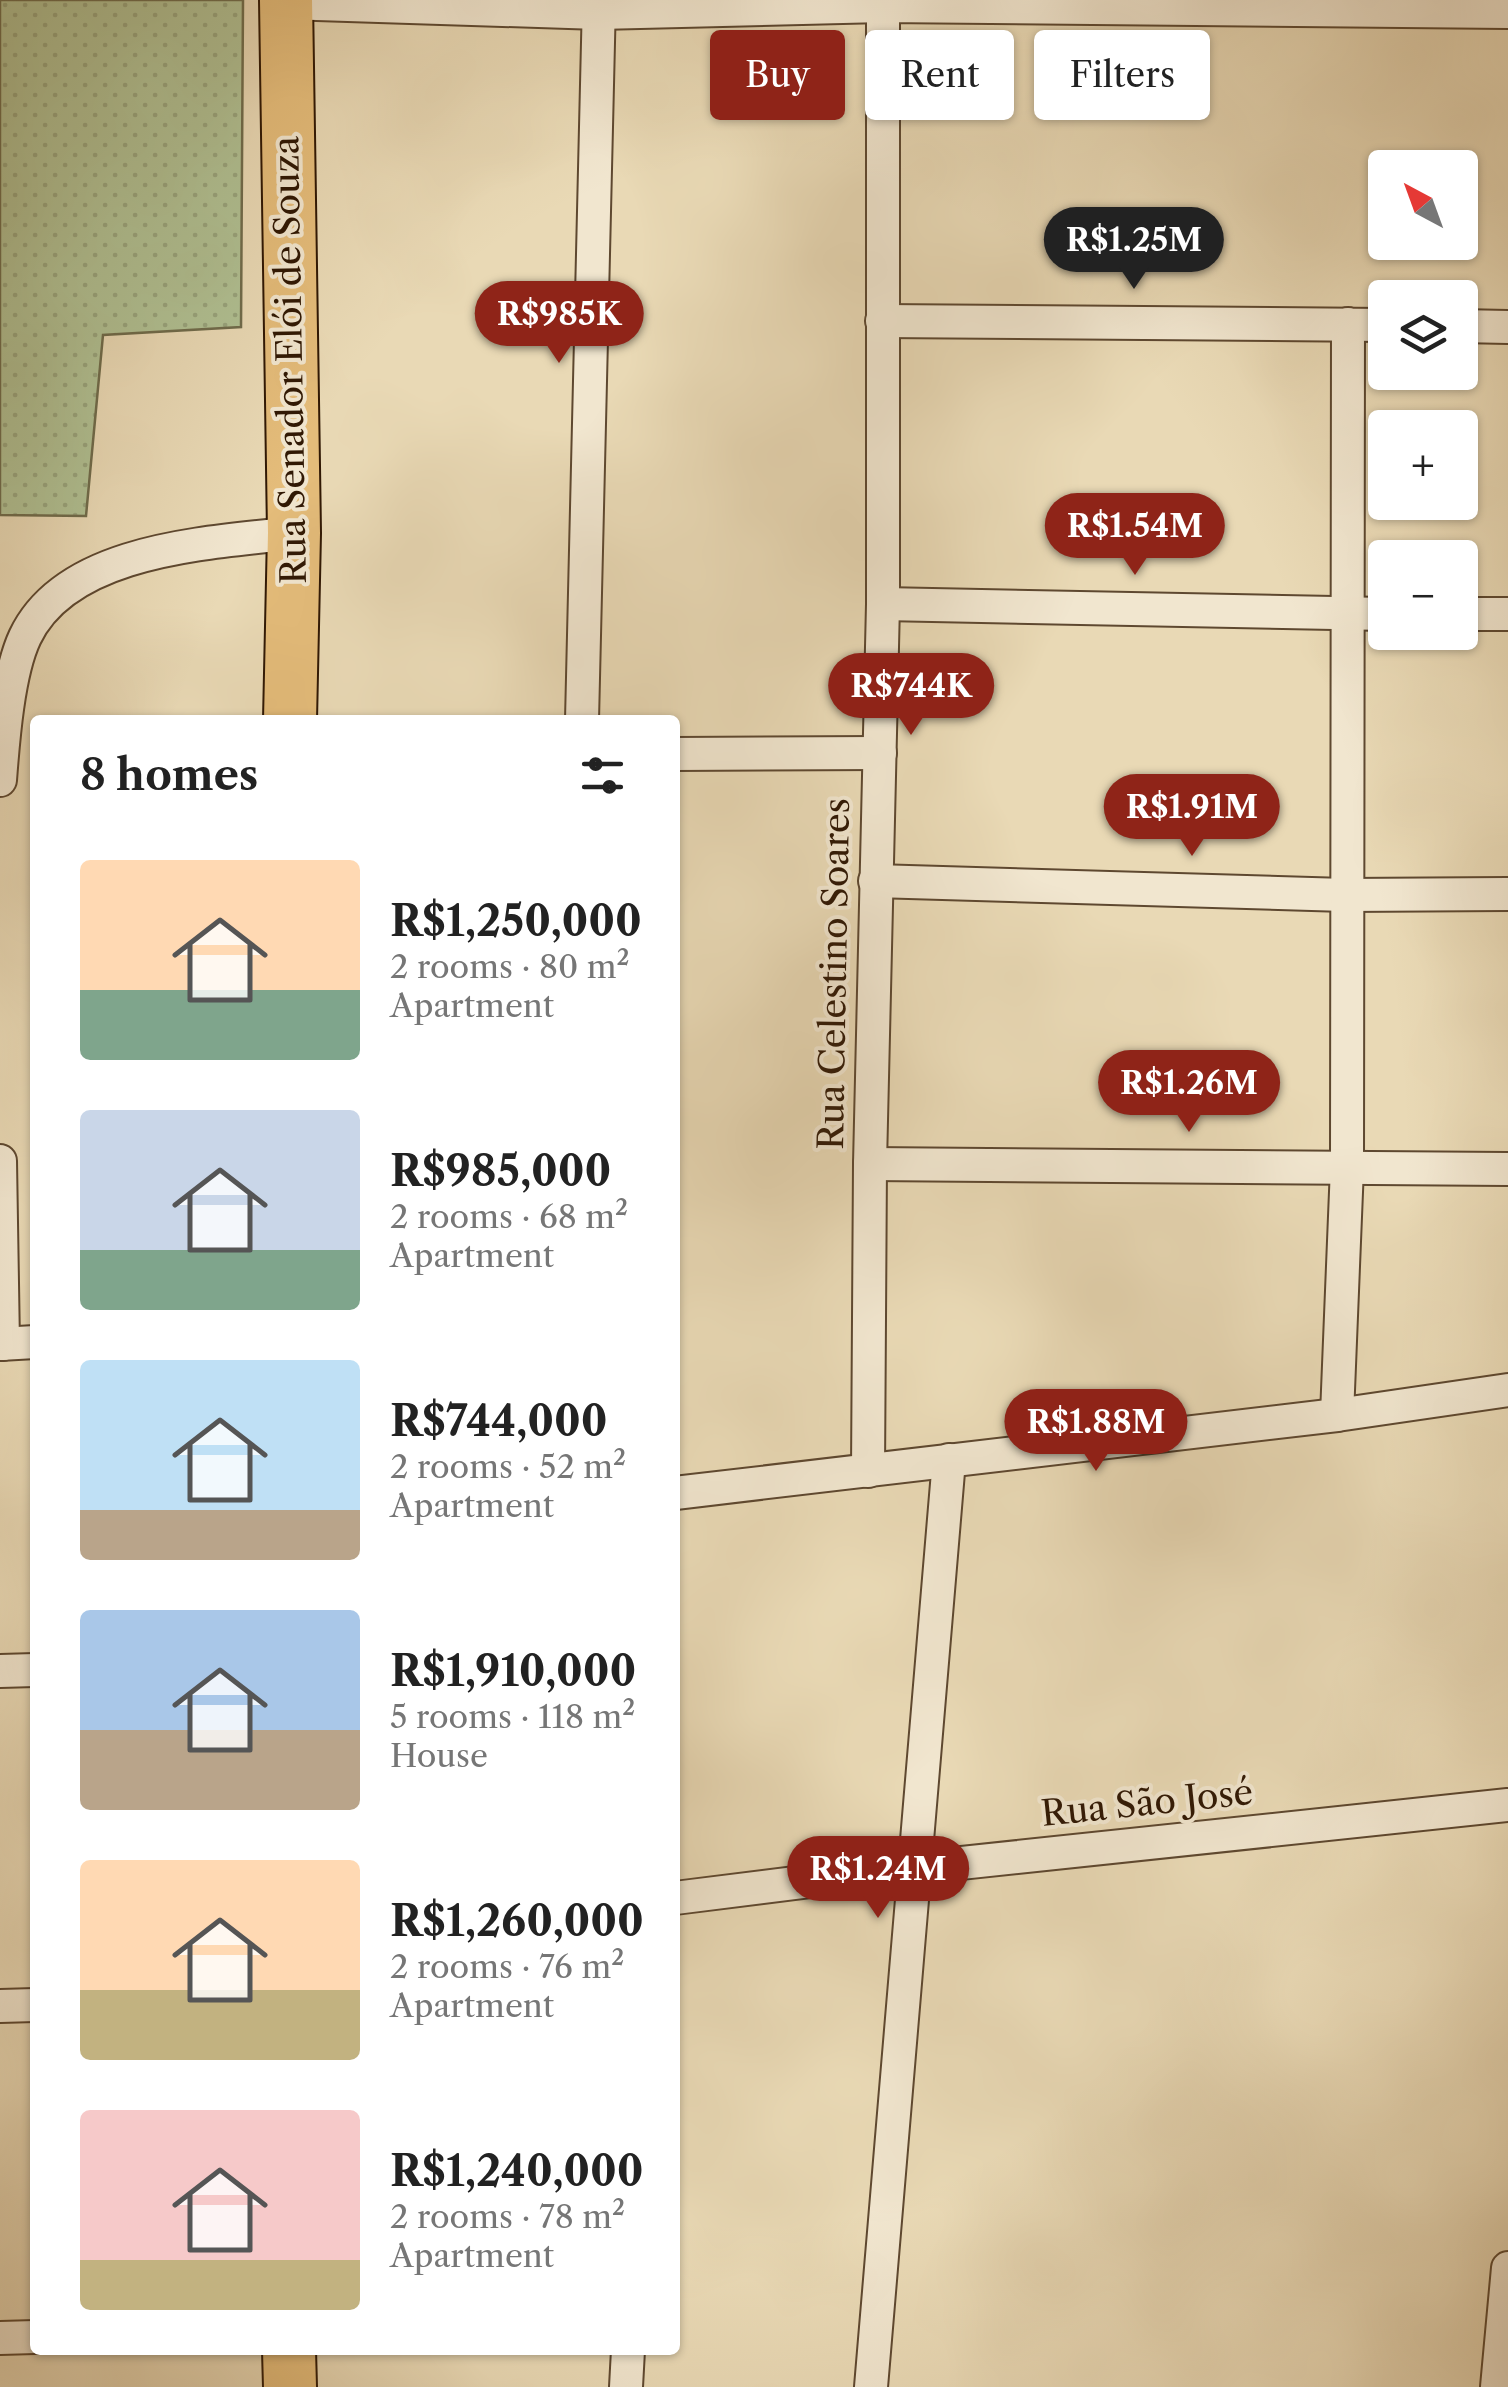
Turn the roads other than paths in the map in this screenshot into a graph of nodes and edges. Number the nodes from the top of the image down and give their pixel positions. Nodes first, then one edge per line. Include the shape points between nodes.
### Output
1 (286, 2) edge
2 (883, 3) edge
3 (599, 7) edge
4 (1508, 12) edge
5 (882, 321) junction
6 (1348, 324) junction
7 (1368, 325) edge
8 (1478, 326) edge
9 (1508, 327) edge
10 (294, 533) junction
11 (884, 604) junction
12 (1346, 614) junction
13 (1368, 614) edge
14 (1478, 614) edge
15 (1508, 614) edge
16 (290, 715) edge
17 (582, 715) edge
18 (2, 722) edge
19 (880, 753) junction
20 (680, 754) edge
21 (0, 780) edge
22 (875, 881) junction
23 (1508, 894) edge
24 (1345, 895) junction
25 (0, 1162) edge
26 (870, 1164) junction
27 (1347, 1167) junction
28 (1508, 1169) edge
29 (13, 1344) edge
30 (1508, 1390) edge
31 (1336, 1415) junction
32 (949, 1460) junction
33 (868, 1471) junction
34 (680, 1492) edge
35 (30, 1670) edge
36 (0, 1671) edge
37 (1508, 1805) edge
38 (914, 1868) junction
39 (680, 1897) edge
40 (30, 2005) edge
41 (0, 2006) edge
42 (1508, 2268) edge
43 (30, 2336) edge
44 (0, 2338) edge
45 (289, 2355) edge
46 (628, 2355) edge
47 (290, 2387) edge
48 (626, 2387) edge
49 (871, 2387) edge
50 (1497, 2387) edge

1 - 3 street
1 - 10 main road, Rua Senador Elói de Souza
2 - 3 street
2 - 4 street
2 - 5 street, Rua Celestino Soares
3 - 17 street
5 - 6 street
5 - 11 street, Rua Celestino Soares
6 - 7 street
6 - 12 street
8 - 9 street
10 - 16 main road, Rua Senador Elói de Souza
10 - 18 street via 124,560 71,586 24,638
11 - 12 street
11 - 19 street, Rua Celestino Soares
12 - 13 street
12 - 24 street
14 - 15 street
18 - 21 street
19 - 20 street
19 - 22 street, Rua Celestino Soares
22 - 24 street
22 - 26 street, Rua Celestino Soares
23 - 24 street
24 - 27 street
25 - 29 street
26 - 27 street
26 - 33 street, Rua Celestino Soares
27 - 28 street
27 - 31 street
30 - 31 street
31 - 32 street
32 - 33 street
32 - 38 street
33 - 34 street
35 - 36 street
37 - 38 street, Rua São José
38 - 39 street, Rua São José
38 - 49 street
40 - 41 street
42 - 50 street
43 - 44 street
45 - 47 main road
46 - 48 street

